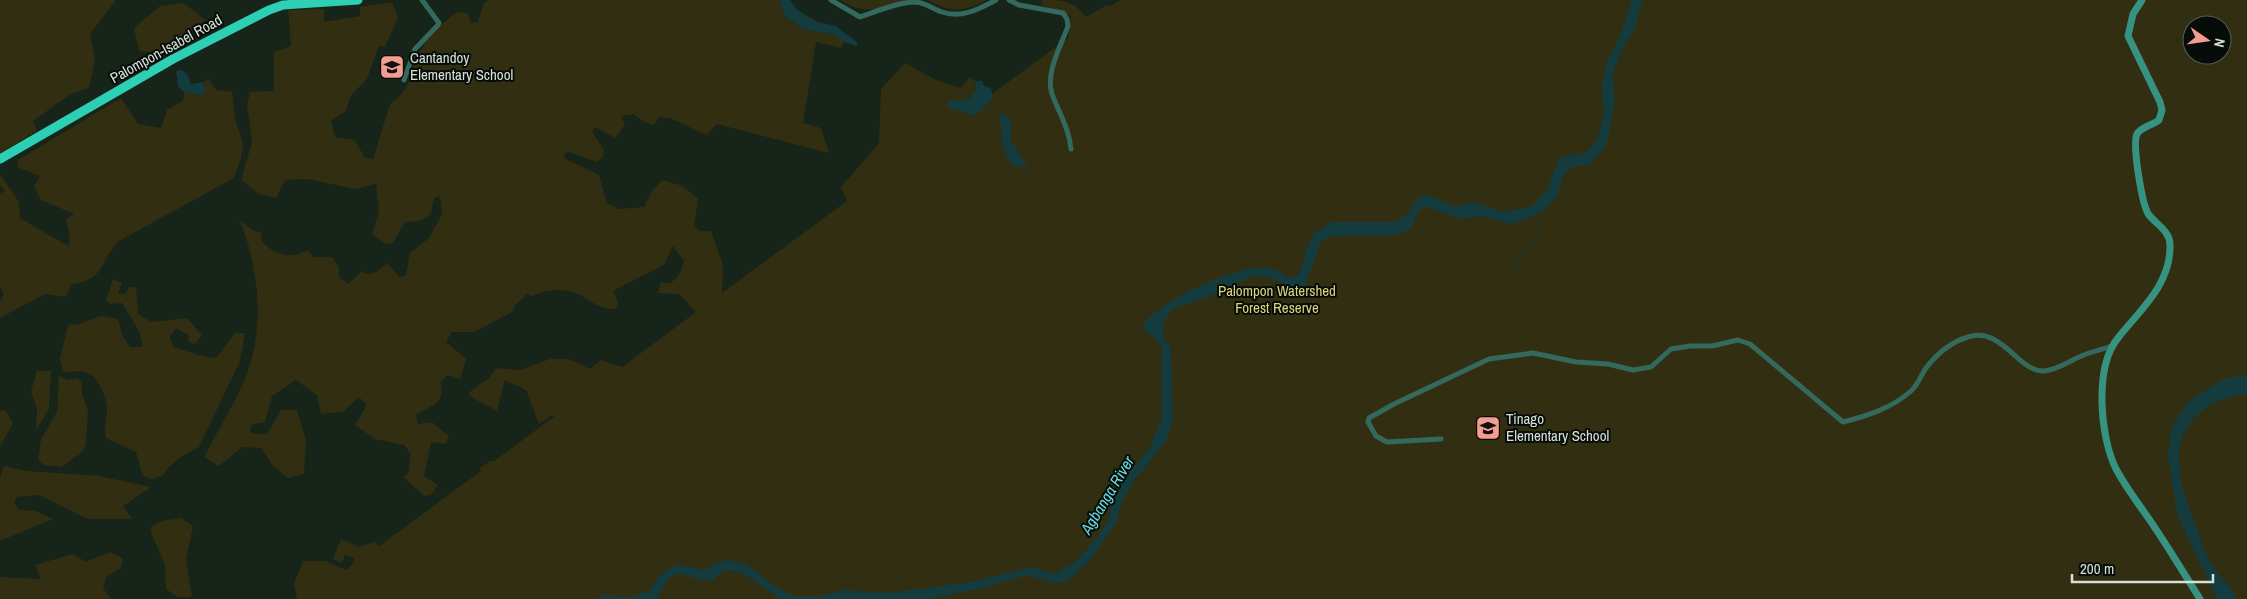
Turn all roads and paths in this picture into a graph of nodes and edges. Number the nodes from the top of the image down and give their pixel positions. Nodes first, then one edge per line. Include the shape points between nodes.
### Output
1 (358, 0) edge
2 (422, 0) edge
3 (831, 0) edge
4 (996, 0) edge
5 (1009, 0) edge
6 (2142, 0) edge
7 (283, 2) edge
8 (404, 80) dead end
9 (1071, 149) dead end
10 (0, 159) edge
11 (2112, 346) junction
12 (1441, 439) dead end
13 (2200, 599) edge

1 - 7 highway, Palompon-Isabel Road
2 - 8 street via 438,26 415,49
3 - 4 street via 860,17 916,2 952,15 967,14
5 - 9 street via 1019,5 1063,13 1067,19 1068,26 1050,82 1051,92 1070,135
6 - 11 main road via 2133,14 2128,36 2162,110 2159,120 2137,134 2136,151 2146,211 2167,233 2171,247 2159,289
7 - 10 highway, Palompon-Isabel Road via 173,59
11 - 12 street via 2043,371 2029,366 1994,339 1982,334 1966,337 1944,349 1926,368 1913,389 1896,402 1868,416 1843,422 1750,344 1738,340 1671,349 1651,367 1633,370 1533,353 1489,359 1369,418 1376,436 1387,442
11 - 13 main road via 2105,366 2102,413 2106,439 2116,468

